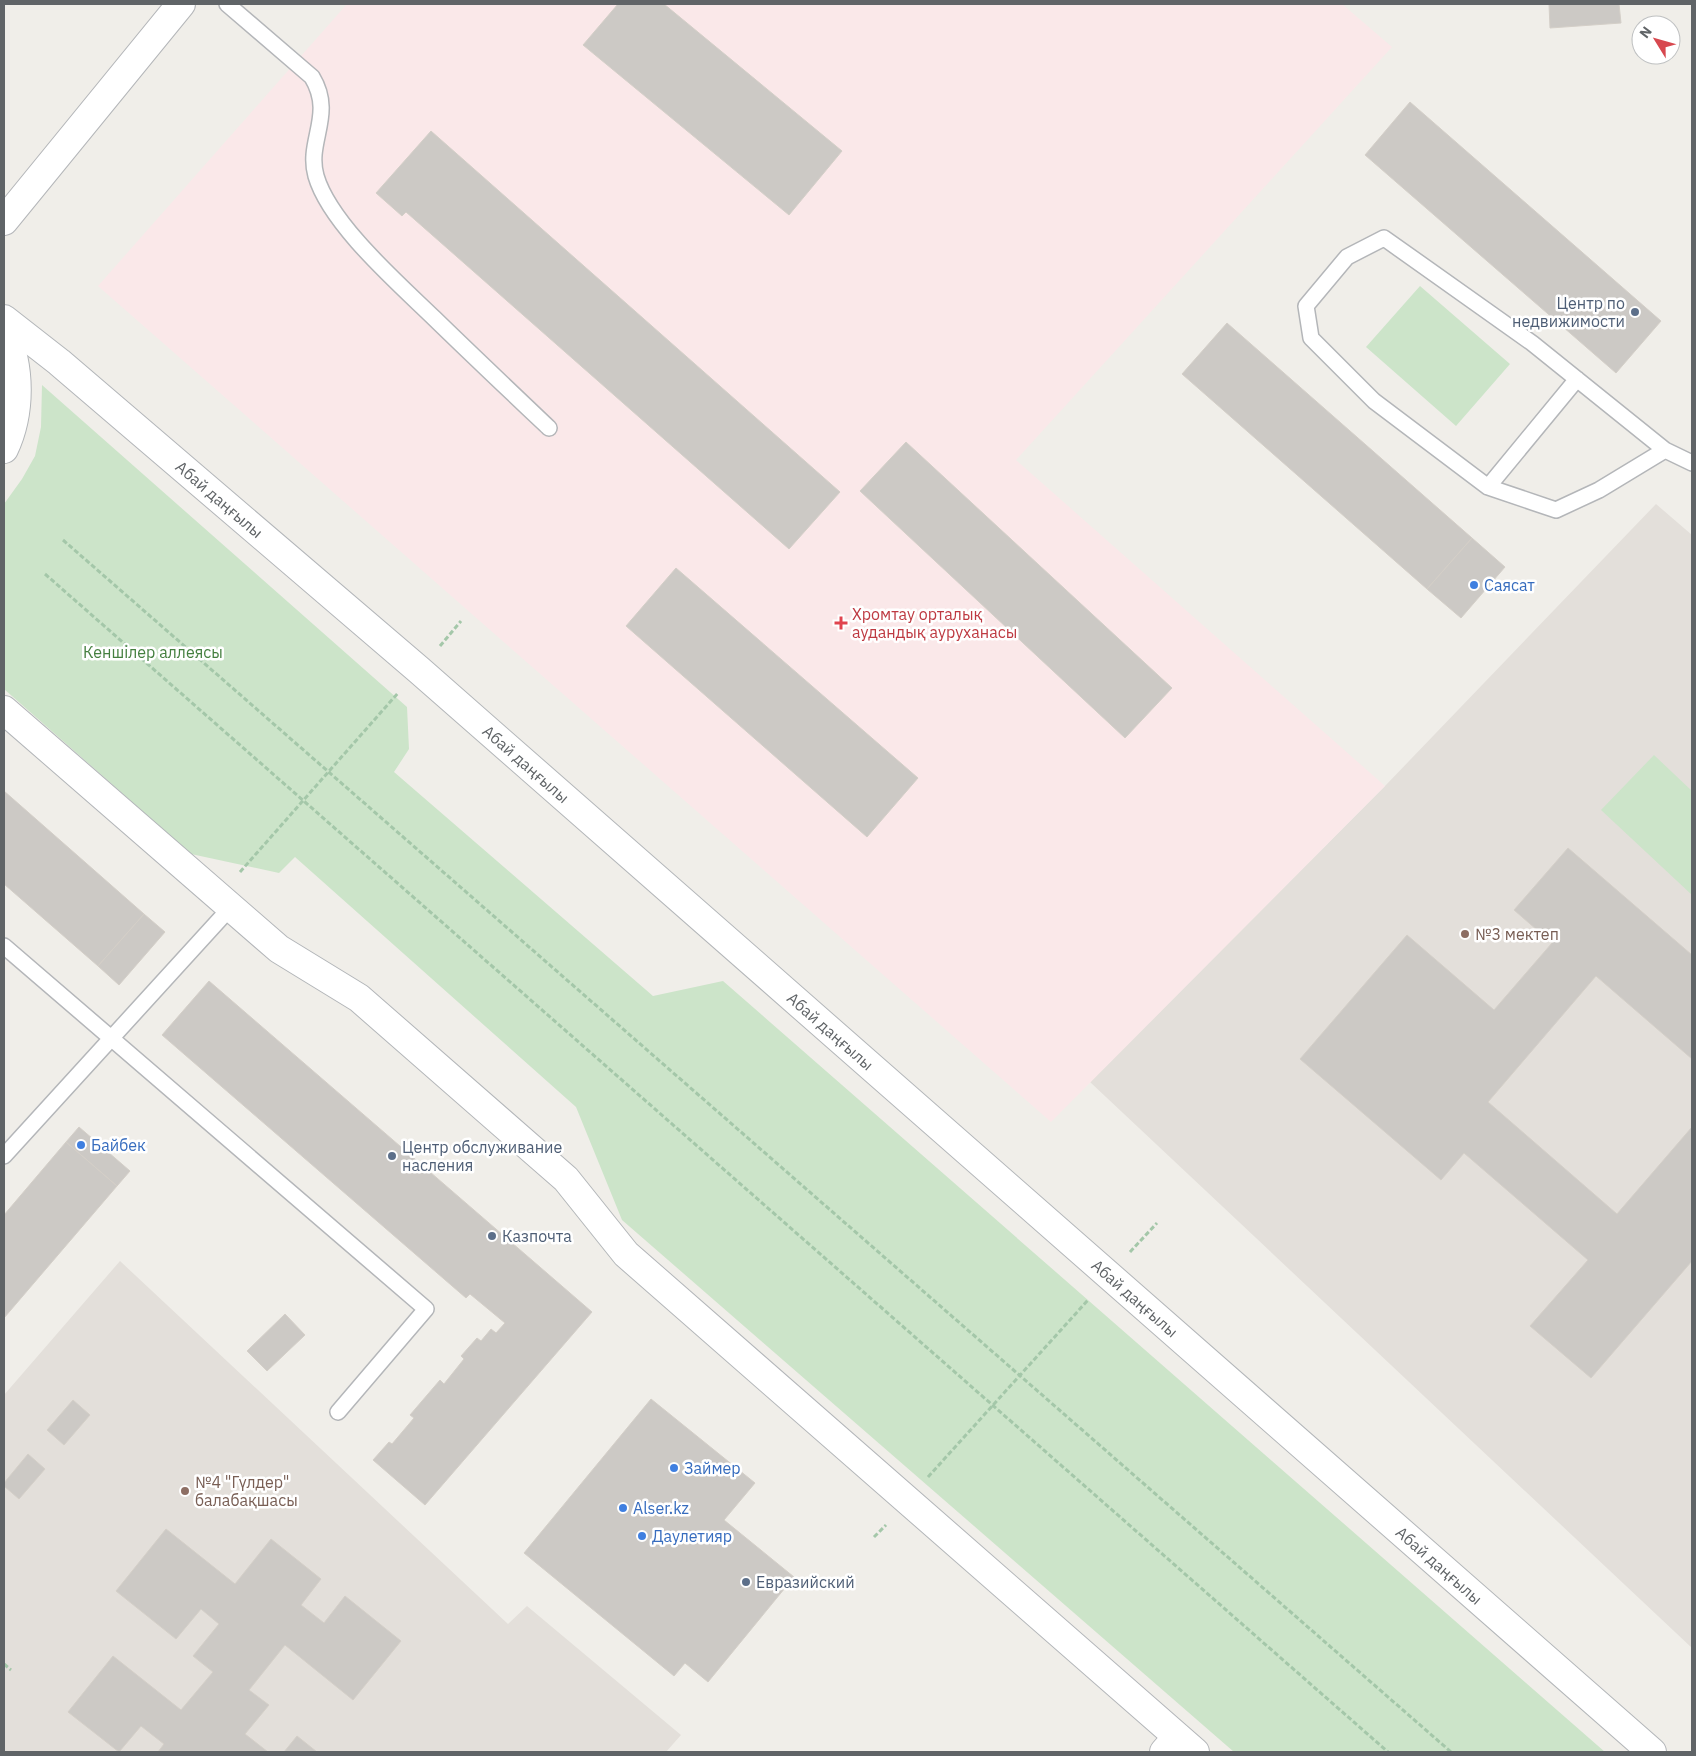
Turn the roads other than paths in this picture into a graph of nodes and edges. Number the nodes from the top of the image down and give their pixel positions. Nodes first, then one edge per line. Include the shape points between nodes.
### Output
1 (181, 4) edge
2 (227, 4) edge
3 (4, 222) edge
4 (4, 319) edge
5 (4, 330) edge
6 (1577, 379) junction
7 (549, 428) dead end
8 (4, 449) edge
9 (1664, 450) junction
10 (1692, 463) edge
11 (1488, 487) junction
12 (4, 710) edge
13 (225, 902) junction
14 (4, 946) edge
15 (111, 1038) junction
16 (4, 1156) edge
17 (338, 1412) dead end
18 (1178, 1747) edge
19 (1652, 1752) edge

1 - 3 street
2 - 7 lane via 312,76 320,91 316,175 332,208 369,255
4 - 19 street, Абай даңғылы via 59,362 419,670
5 - 8 street via 16,373 16,406
6 - 9 lane
6 - 11 lane
6 - 11 lane via 1532,343 1384,238 1347,257 1306,306 1311,338 1374,401
9 - 10 lane
9 - 11 lane via 1599,490 1556,510
12 - 13 street
13 - 15 lane
13 - 18 street via 280,949 359,998 566,1179 626,1254 907,1501
14 - 15 lane
15 - 16 lane
15 - 17 lane via 426,1309

